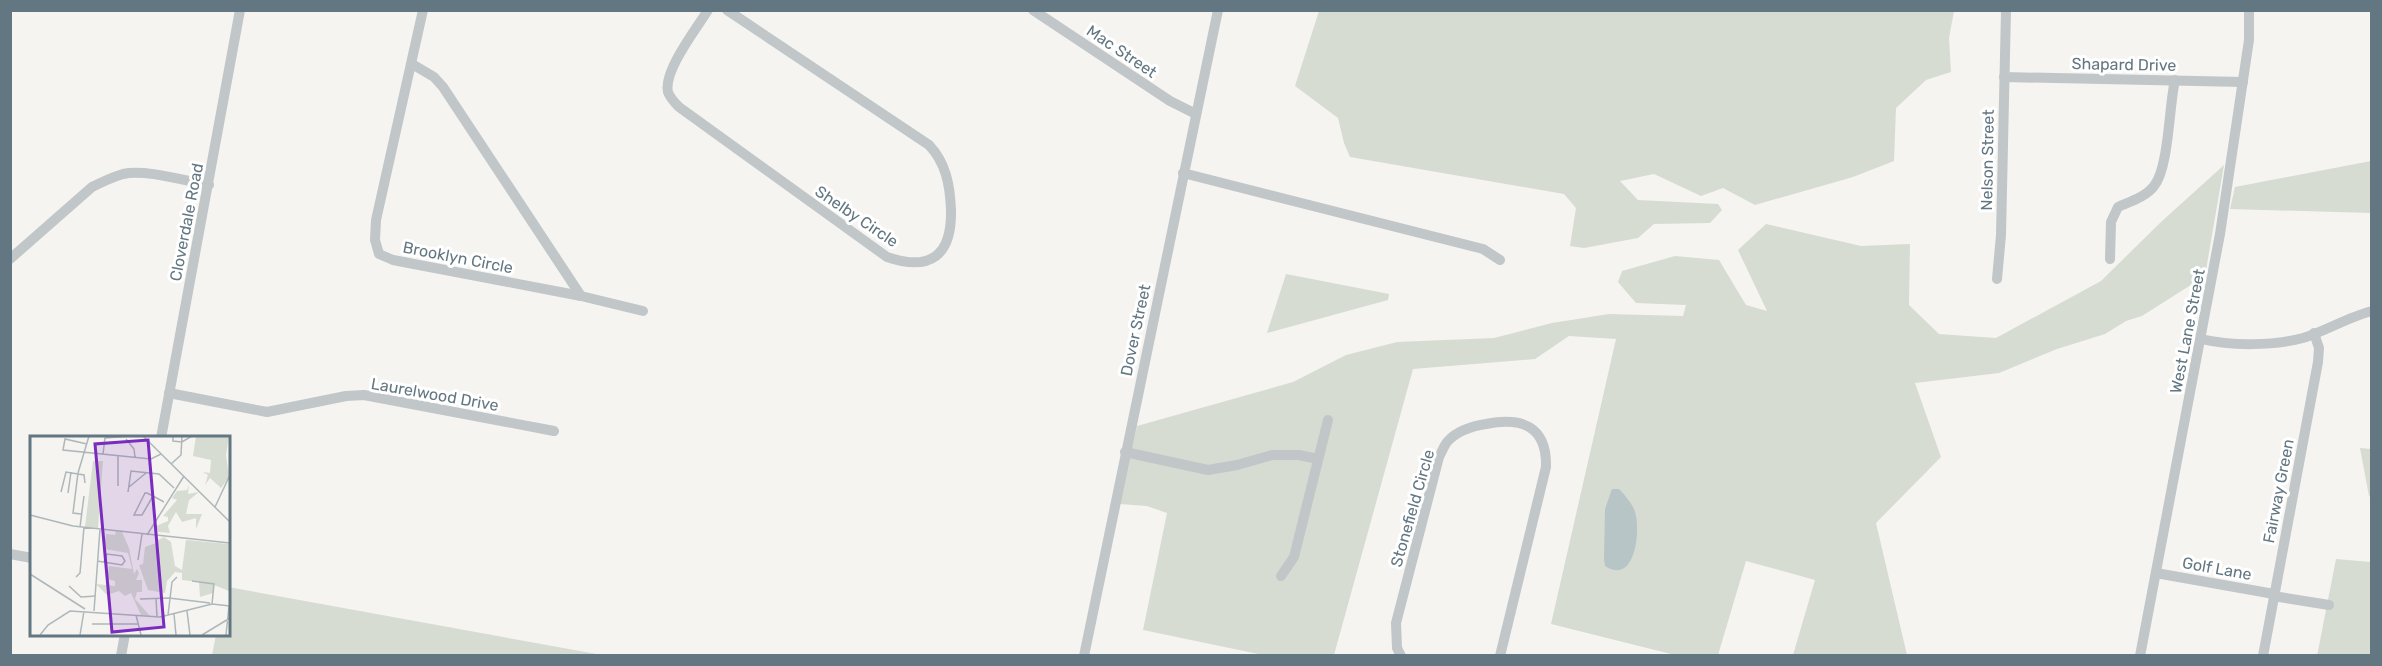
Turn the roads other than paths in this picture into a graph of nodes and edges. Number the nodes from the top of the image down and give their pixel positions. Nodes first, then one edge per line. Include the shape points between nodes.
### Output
1 (240, 10) edge
2 (423, 10) edge
3 (708, 10) edge
4 (726, 10) edge
5 (1033, 10) edge
6 (1218, 10) edge
7 (2006, 10) edge
8 (2248, 10) edge
9 (412, 64) junction
10 (2004, 77) junction
11 (2175, 80) junction
12 (2243, 82) junction
13 (1196, 114) junction
14 (1183, 173) junction
15 (209, 185) junction
16 (10, 258) edge
17 (2110, 259) dead end
18 (1500, 260) dead end
19 (1997, 279) dead end
20 (581, 296) junction
21 (2372, 310) edge
22 (643, 311) dead end
23 (2314, 333) junction
24 (2201, 339) junction
25 (169, 393) junction
26 (1328, 420) dead end
27 (554, 431) dead end
28 (161, 436) edge
29 (1125, 452) junction
30 (1318, 459) junction
31 (10, 554) edge
32 (30, 558) edge
33 (2156, 573) junction
34 (1281, 576) dead end
35 (2273, 595) junction
36 (2329, 605) dead end
37 (124, 636) edge
38 (121, 656) edge
39 (1084, 656) edge
40 (1401, 656) edge
41 (1500, 656) edge
42 (2140, 656) edge
43 (2263, 656) edge

1 - 15 street, Cloverdale Road
2 - 9 street, Brooklyn Circle
3 - 4 street, Shelby Circle via 668,80 671,98 679,107 887,257 921,264 936,257 946,246 951,230 948,181 938,155 929,145
5 - 13 street, Mac Street via 1170,102
6 - 13 street, Dover Street
7 - 10 street, Nelson Street
8 - 12 street, West Lane Street via 2249,40
9 - 20 street via 443,87
9 - 20 street, Brooklyn Circle via 376,220 379,254 393,260
10 - 11 street, Shapard Drive
10 - 19 street, Nelson Street
11 - 12 street, Shapard Drive
11 - 17 street via 2163,165 2155,186 2118,207 2111,222
12 - 24 street, West Lane Street
13 - 14 street, Dover Street
14 - 18 street via 1484,249
14 - 29 street, Dover Street
15 - 16 street via 124,174 92,187
15 - 25 street, Cloverdale Road
20 - 22 street, Brooklyn Circle
21 - 23 street
23 - 24 street via 2253,344
23 - 35 street, Fairway Green via 2318,362
24 - 33 street, West Lane Street
25 - 27 street, Laurelwood Drive via 267,412 364,395
25 - 28 street, Cloverdale Road
26 - 30 street
29 - 30 street via 1208,470 1272,455
29 - 39 street, Dover Street
30 - 34 street via 1294,557
31 - 32 street
33 - 35 street, Golf Lane
33 - 42 street, West Lane Street
35 - 36 street, Golf Lane
35 - 43 street, Fairway Green
37 - 38 street
40 - 41 street, Stonefield Circle via 1396,623 1439,457 1457,434 1505,420 1535,431 1546,455 1546,467

